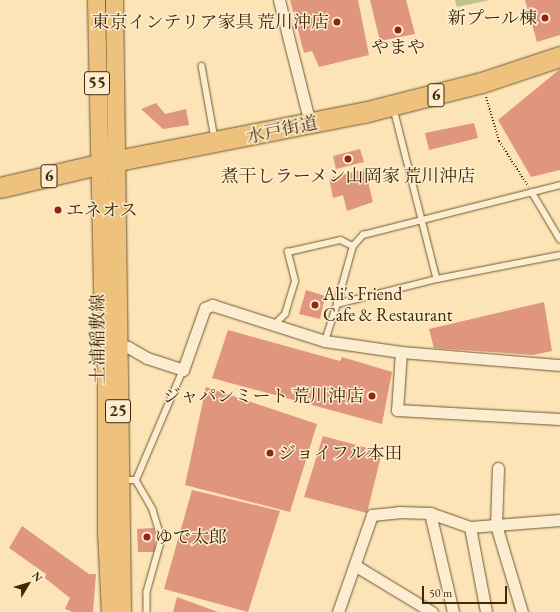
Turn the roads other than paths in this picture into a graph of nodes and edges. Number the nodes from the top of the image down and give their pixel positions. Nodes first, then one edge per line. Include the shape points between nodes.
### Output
1 (96, 0) edge
2 (114, 0) edge
3 (279, 0) edge
4 (560, 57) edge
5 (202, 66) dead end
6 (393, 106) junction
7 (310, 124) junction
8 (216, 143) junction
9 (108, 163) junction
10 (560, 185) edge
11 (0, 188) edge
12 (532, 192) junction
13 (423, 218) junction
14 (560, 239) edge
15 (353, 246) junction
16 (560, 254) edge
17 (436, 279) junction
18 (337, 304) junction
19 (274, 325) junction
20 (325, 341) junction
21 (118, 346) junction
22 (401, 352) junction
23 (560, 364) edge
24 (183, 370) junction
25 (560, 419) edge
26 (498, 468) dead end
27 (119, 480) junction
28 (136, 480) junction
29 (430, 513) junction
30 (560, 520) edge
31 (496, 525) junction
32 (470, 527) junction
33 (356, 566) junction
34 (110, 612) edge
35 (122, 612) edge
36 (147, 612) edge
37 (338, 612) edge
38 (432, 612) edge
39 (453, 612) edge
40 (486, 612) edge
41 (522, 612) edge

1 - 9 main road, 55
2 - 9 main road, 55
3 - 7 street
4 - 6 highway, 水戸街道 / 6 via 482,83
5 - 8 lane
6 - 7 highway, 水戸街道 / 6
6 - 13 lane
7 - 8 highway, 水戸街道 / 6
8 - 9 highway, 水戸街道 / 6
9 - 11 highway, 水戸街道 / 6
9 - 21 main road, 土浦稲敷線 / 25
9 - 34 main road, 土浦稲敷線 / 25
10 - 12 lane
12 - 13 lane
12 - 14 lane
13 - 15 lane via 363,235
13 - 17 lane
15 - 18 lane
15 - 19 lane via 341,240 288,252 295,281 285,314
16 - 17 lane
17 - 18 lane
18 - 20 lane
19 - 20 street
19 - 24 street via 212,305 205,308
20 - 22 street
21 - 24 street via 128,347 147,358
21 - 27 main road, 土浦稲敷線 / 25
22 - 23 street
22 - 25 street via 397,410
24 - 28 lane
26 - 31 street
27 - 28 lane
27 - 35 main road, 土浦稲敷線 / 25
28 - 36 lane via 153,510 162,539 147,592
29 - 32 street
29 - 33 street via 399,512 372,515
29 - 39 street
30 - 31 street
31 - 32 street
31 - 41 street
32 - 40 street
33 - 37 street
33 - 38 street

